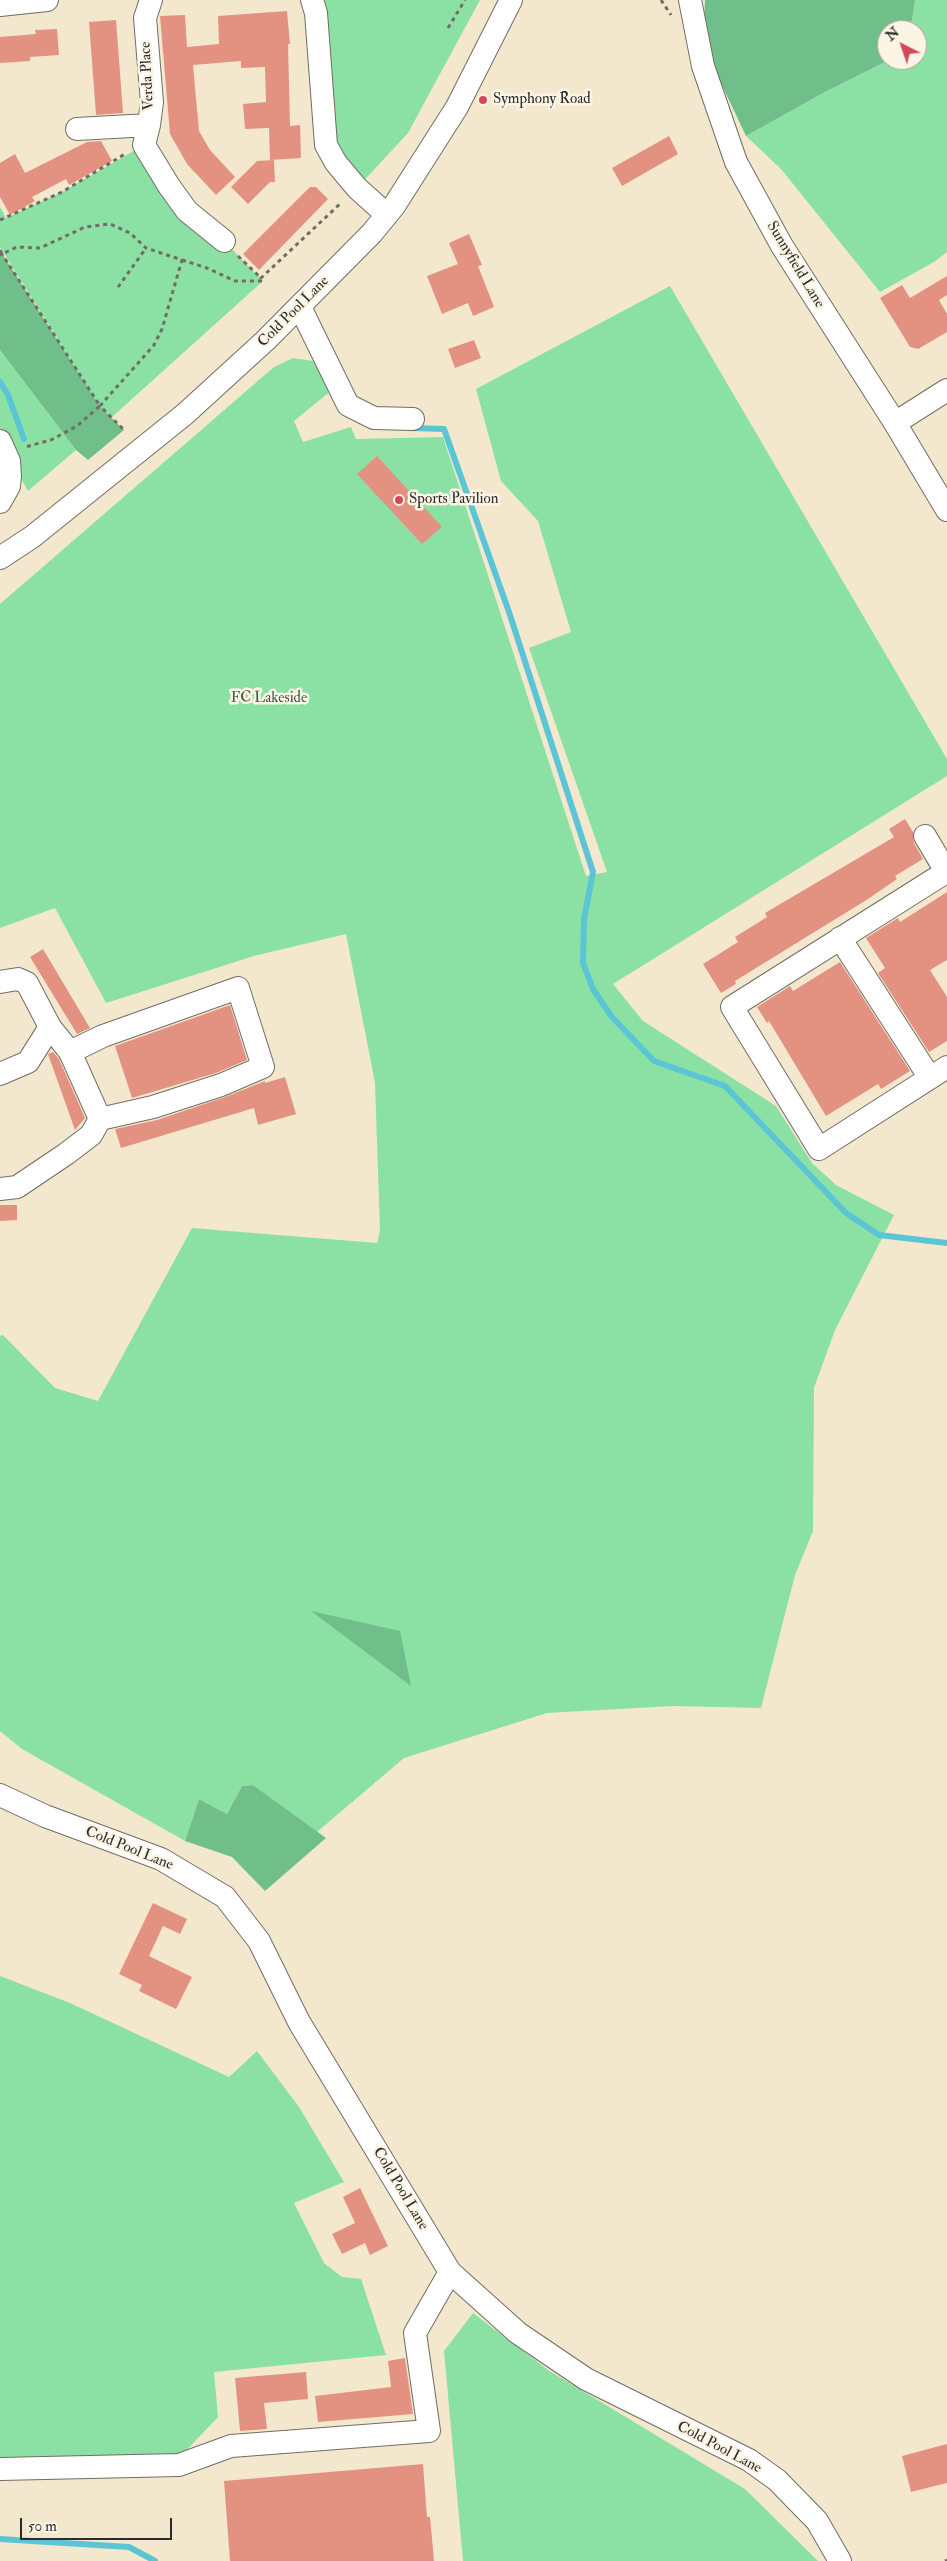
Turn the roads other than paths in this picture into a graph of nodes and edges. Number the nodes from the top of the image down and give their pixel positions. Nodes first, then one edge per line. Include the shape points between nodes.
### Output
1 (47, 0) edge
2 (151, 0) edge
3 (312, 0) edge
4 (511, 0) edge
5 (690, 0) edge
6 (0, 4) edge
7 (77, 129) dead end
8 (147, 135) junction
9 (387, 215) junction
10 (224, 242) road end
11 (300, 308) junction
12 (947, 390) edge
13 (413, 420) dead end
14 (895, 423) junction
15 (3, 447) edge
16 (0, 502) edge
17 (947, 510) edge
18 (0, 558) edge
19 (925, 836) dead end
20 (947, 872) edge
21 (840, 938) junction
22 (0, 982) edge
23 (50, 1027) junction
24 (70, 1052) junction
25 (938, 1073) edge
26 (0, 1074) edge
27 (100, 1119) junction
28 (0, 1189) edge
29 (0, 1795) edge
30 (450, 2272) junction
31 (0, 2469) edge
32 (840, 2561) edge

1 - 6 street
2 - 8 street, Verda Place via 145,18 152,102
3 - 9 street via 316,13 326,145 357,188
4 - 9 street, Cold Pool Lane via 457,107
5 - 14 street, Sunnyfield Lane via 703,66 736,162 782,246
7 - 8 street
8 - 10 street via 169,186 187,211
9 - 11 street, Cold Pool Lane
11 - 13 street via 348,405 374,418
11 - 18 street, Cold Pool Lane via 185,414 32,537
12 - 14 street
14 - 17 street, Sunnyfield Lane
15 - 16 street via 10,476 9,486
19 - 20 street
20 - 21 street
21 - 25 street
21 - 25 street via 732,1007 819,1149
22 - 23 street via 18,979 27,983
23 - 24 street
23 - 26 street via 28,1062
24 - 27 street
24 - 27 street via 103,1036 238,988 263,1067 221,1085 153,1107
27 - 28 street via 91,1135 66,1154 16,1187
29 - 30 street, Cold Pool Lane via 45,1816 161,1859 225,1896 259,1941 299,2022
30 - 31 street via 416,2333 429,2431 231,2446 179,2465
30 - 32 street, Cold Pool Lane via 518,2333 586,2378 748,2460 777,2480 817,2521

